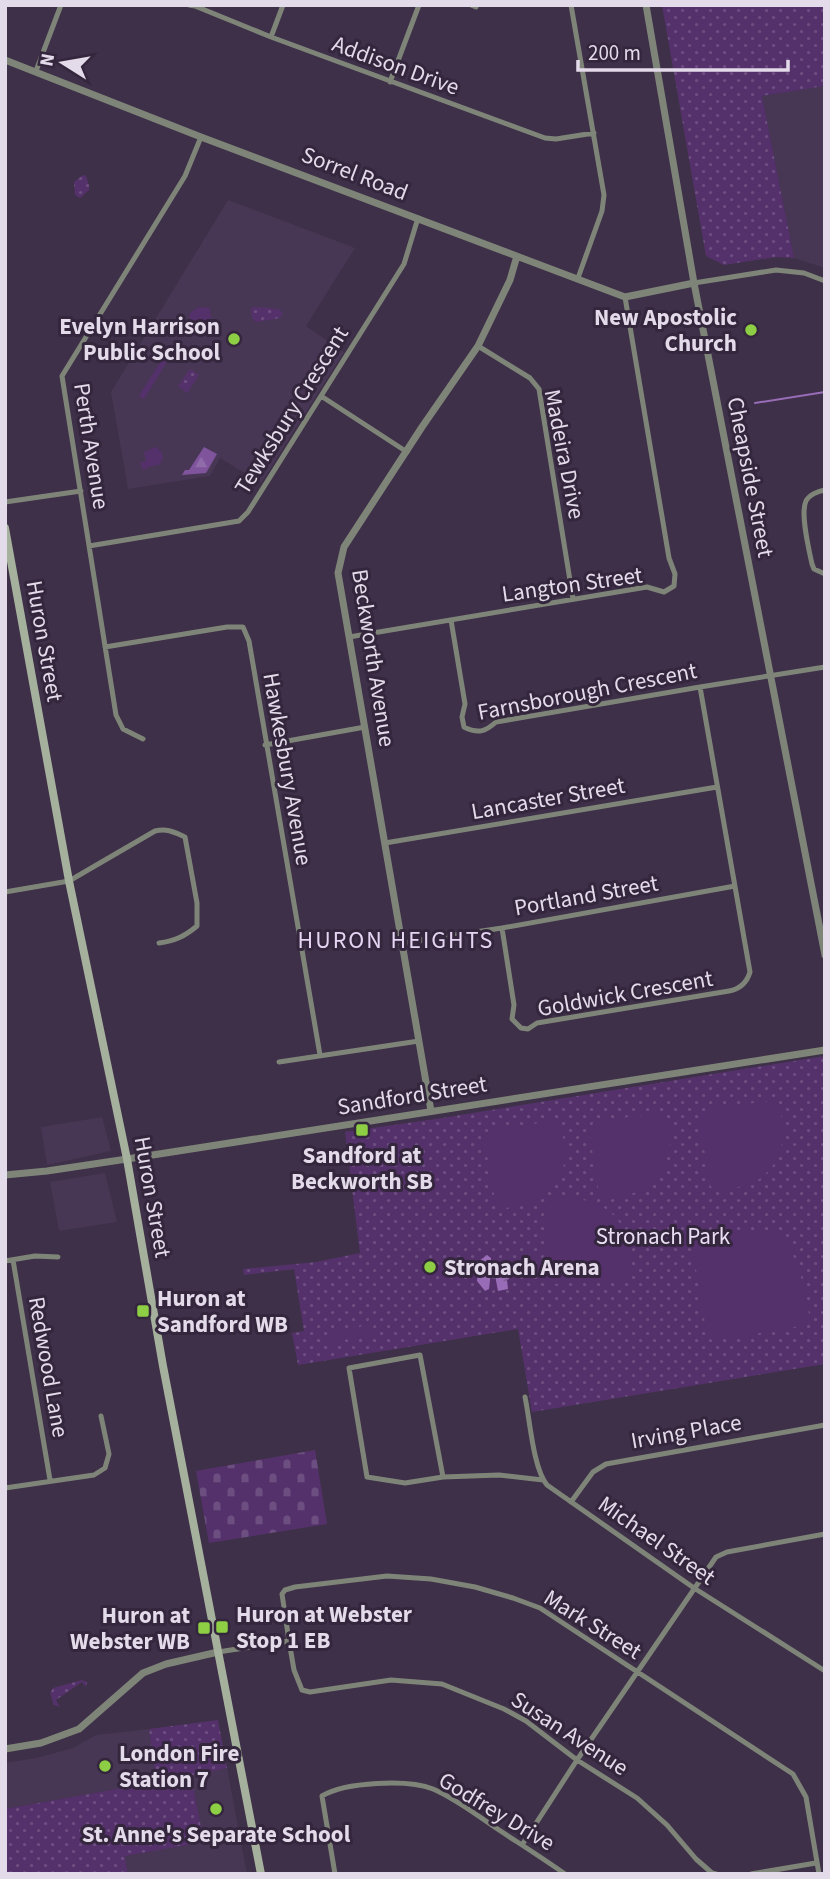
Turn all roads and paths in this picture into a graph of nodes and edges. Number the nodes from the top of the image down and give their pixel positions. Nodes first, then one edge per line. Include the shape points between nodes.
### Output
1 (61, 5) edge
2 (189, 5) edge
3 (283, 5) edge
4 (419, 5) edge
5 (571, 5) edge
6 (646, 5) edge
7 (271, 37) junction
8 (5, 60) edge
9 (36, 71) junction
10 (390, 82) junction
11 (594, 133) junction
12 (201, 137) junction
13 (418, 218) junction
14 (517, 256) junction
15 (578, 278) junction
16 (825, 281) edge
17 (694, 284) junction
18 (625, 297) junction
19 (478, 346) junction
20 (321, 396) junction
21 (407, 452) junction
22 (825, 490) edge
23 (81, 491) junction
24 (5, 502) edge
25 (5, 528) edge
26 (89, 546) junction
27 (825, 574) edge
28 (573, 599) junction
29 (451, 620) junction
30 (349, 637) junction
31 (105, 647) junction
32 (825, 667) edge
33 (770, 676) junction
34 (700, 687) junction
35 (365, 727) junction
36 (143, 739) dead end
37 (265, 745) junction
38 (718, 787) junction
39 (385, 843) junction
40 (68, 881) junction
41 (735, 886) junction
42 (5, 892) edge
43 (502, 928) junction
44 (159, 943) dead end
45 (402, 943) junction
46 (825, 955) edge
47 (419, 1041) junction
48 (825, 1050) edge
49 (320, 1055) junction
50 (279, 1062) dead end
51 (431, 1111) junction
52 (127, 1160) junction
53 (5, 1175) edge
54 (58, 1257) dead end
55 (13, 1260) junction
56 (5, 1261) edge
57 (525, 1397) dead end
58 (101, 1416) dead end
59 (825, 1424) edge
60 (443, 1477) junction
61 (50, 1480) junction
62 (543, 1480) junction
63 (5, 1488) edge
64 (571, 1502) junction
65 (825, 1534) edge
66 (694, 1588) junction
67 (289, 1641) junction
68 (218, 1652) junction
69 (825, 1671) edge
70 (638, 1672) junction
71 (5, 1749) edge
72 (578, 1760) junction
73 (522, 1845) junction
74 (816, 1863) junction
75 (261, 1874) edge
76 (335, 1874) edge
77 (565, 1874) edge
78 (716, 1874) edge
79 (751, 1874) edge
80 (819, 1874) edge

1 - 9 street
2 - 7 street, Addison Drive
3 - 7 street
4 - 10 street
5 - 11 street
6 - 17 street, Cheapside Street
7 - 10 street, Addison Drive
8 - 9 street, Sorrel Road
9 - 12 street, Sorrel Road
10 - 11 street, Addison Drive via 545,138
11 - 15 street via 604,195
12 - 13 street, Sorrel Road
12 - 23 street, Perth Avenue via 185,176 62,376
13 - 14 street, Sorrel Road
13 - 20 street, Tewksbury Crescent via 404,264
14 - 15 street, Sorrel Road
14 - 19 street, Beckworth Avenue
15 - 18 street, Sorrel Road
16 - 17 street via 776,270
17 - 18 street
17 - 33 street, Cheapside Street
18 - 28 street, Langton Street via 674,586 664,592 647,587
19 - 21 street, Beckworth Avenue
19 - 28 street, Madeira Drive via 540,389
20 - 21 street
20 - 26 street, Tewksbury Crescent via 239,521
21 - 30 street, Beckworth Avenue via 344,547 338,573
22 - 27 street via 806,499 803,510 812,564
23 - 24 street
23 - 26 street, Perth Avenue
25 - 40 main road, Huron Street
26 - 31 street, Perth Avenue
28 - 29 street, Langton Street
29 - 30 street, Langton Street
29 - 34 street, Farnsborough Crescent via 465,704 464,727 476,732 486,731 496,722
30 - 35 street, Beckworth Avenue
31 - 36 street, Perth Avenue via 116,715 123,729
31 - 37 street, Hawkesbury Avenue via 243,627 249,640
32 - 33 street, Farnsborough Crescent
33 - 34 street, Farnsborough Crescent
33 - 46 street, Cheapside Street
34 - 38 street, Goldwick Crescent
35 - 37 street
35 - 39 street, Beckworth Avenue
37 - 49 street, Hawkesbury Avenue
38 - 39 street, Lancaster Street
38 - 41 street, Goldwick Crescent
39 - 45 street, Beckworth Avenue
40 - 42 street
40 - 44 street via 155,831 163,829 185,837 197,926 172,942
40 - 52 main road, Huron Street
41 - 43 street, Portland Street
41 - 43 street, Goldwick Crescent via 750,972 737,990 537,1023 528,1029 512,1019 514,1005
43 - 45 street, Portland Street
45 - 47 street, Beckworth Avenue
47 - 49 street
47 - 51 street, Beckworth Avenue
48 - 51 street, Sandford Street
49 - 50 street
51 - 52 street, Sandford Street
52 - 53 street, Sandford Street
52 - 68 main road, Huron Street
54 - 55 street
55 - 56 street
55 - 61 street, Redwood Lane
57 - 62 street
58 - 61 street via 109,1454 105,1468 94,1475
59 - 64 street, Irving Place via 606,1464 593,1472
60 - 60 street via 405,1483 367,1477 349,1368 420,1355
60 - 62 street via 499,1475
61 - 63 street
62 - 64 street, Michael Street
64 - 66 street, Michael Street
65 - 66 street via 727,1552 716,1557
66 - 69 street, Michael Street
66 - 70 street
67 - 68 street
67 - 70 street, Mark Street via 285,1590 387,1576 431,1579 475,1587 540,1608
67 - 72 street, Susan Avenue via 302,1690 391,1680 442,1684 526,1721
68 - 71 street via 143,1673 79,1729 41,1743
68 - 75 main road, Huron Street
70 - 72 street
70 - 74 street, Mark Street via 793,1774 806,1797
72 - 73 street
72 - 78 street, Susan Avenue via 637,1798
73 - 76 street, Godfrey Drive via 432,1788 398,1783 359,1785 322,1796
73 - 77 street, Godfrey Drive
74 - 79 street
74 - 80 street, Mark Street

